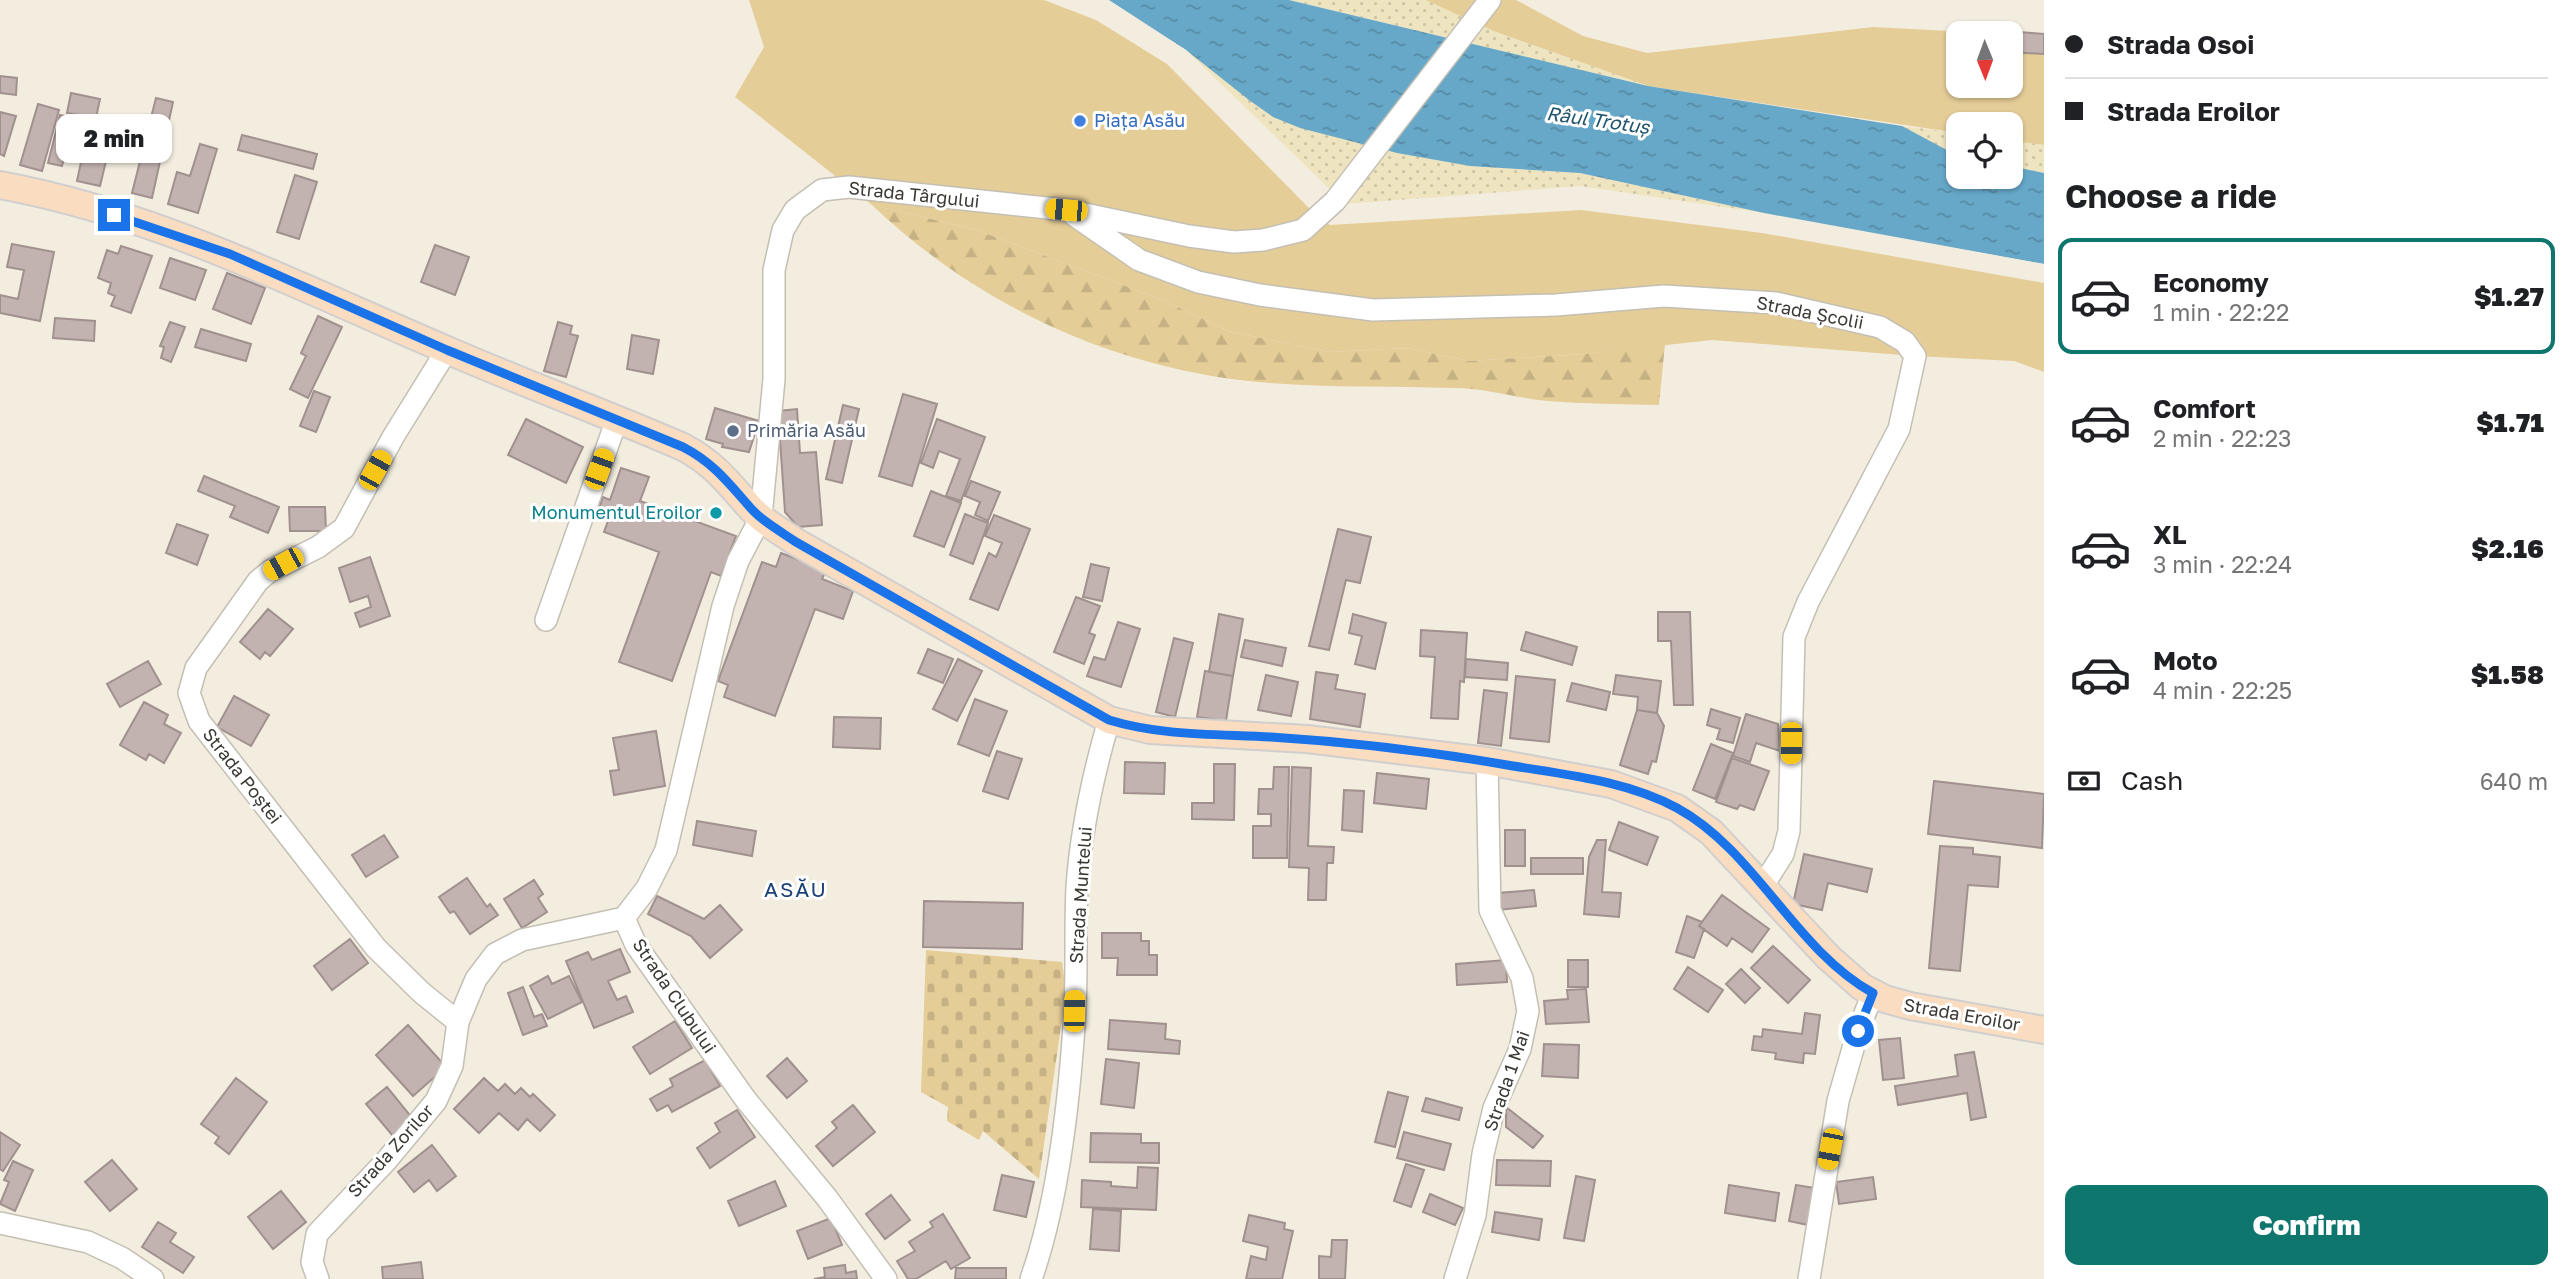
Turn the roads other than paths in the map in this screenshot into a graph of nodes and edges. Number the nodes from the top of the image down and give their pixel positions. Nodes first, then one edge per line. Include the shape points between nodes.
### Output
1 (1486, 4) edge
2 (0, 184) edge
3 (1066, 210) junction
4 (447, 350) junction
5 (617, 419) junction
6 (761, 517) junction
7 (546, 620) dead end
8 (1109, 720) junction
9 (1487, 761) junction
10 (1762, 887) junction
11 (624, 918) junction
12 (1873, 993) junction
13 (458, 1022) junction
14 (2044, 1030) edge
15 (0, 1223) edge
16 (314, 1277) edge
17 (153, 1279) edge
18 (886, 1279) edge
19 (1031, 1279) edge
20 (1455, 1279) edge
21 (1809, 1279) edge

1 - 3 street, Strada Târgului via 1335,201 1303,230 1234,242
2 - 4 main road, Strada Eroilor via 189,239
3 - 6 street, Strada Târgului via 849,187 822,190 795,210 783,230 774,271 774,379
3 - 10 street, Strada Școlii via 1139,260 1198,282 1260,295 1373,310 1556,305 1664,296 1776,303 1880,327 1905,342 1915,356 1899,429 1808,601 1794,637 1789,831 1783,853
4 - 5 main road, Strada Eroilor
4 - 13 street, Strada Poștei via 344,528 258,581 196,668 189,693 199,721 354,922 399,972
5 - 6 main road, Strada Eroilor via 706,459
5 - 7 street
6 - 8 main road, Strada Eroilor via 796,542
6 - 11 street, Strada Clubului via 738,561 723,607 666,850 647,888
8 - 9 main road, Strada Eroilor via 1150,730 1331,741
8 - 19 street, Strada Muntelui via 1093,775 1077,887 1066,1102 1045,1233
9 - 10 main road, Strada Eroilor via 1611,783 1677,808 1711,832
9 - 20 street, Strada 1 Mai via 1490,910 1522,978 1528,1011 1520,1049 1494,1108 1475,1215
10 - 12 main road, Strada Eroilor via 1828,957
11 - 13 street, Strada Zorilor via 506,946 485,964
11 - 18 street, Strada Clubului via 636,945 746,1100 835,1207
12 - 14 main road, Strada Eroilor via 1910,1006
12 - 21 street via 1839,1101
13 - 16 street, Strada Zorilor via 452,1066 436,1101 322,1226 313,1247
15 - 17 street via 88,1242

